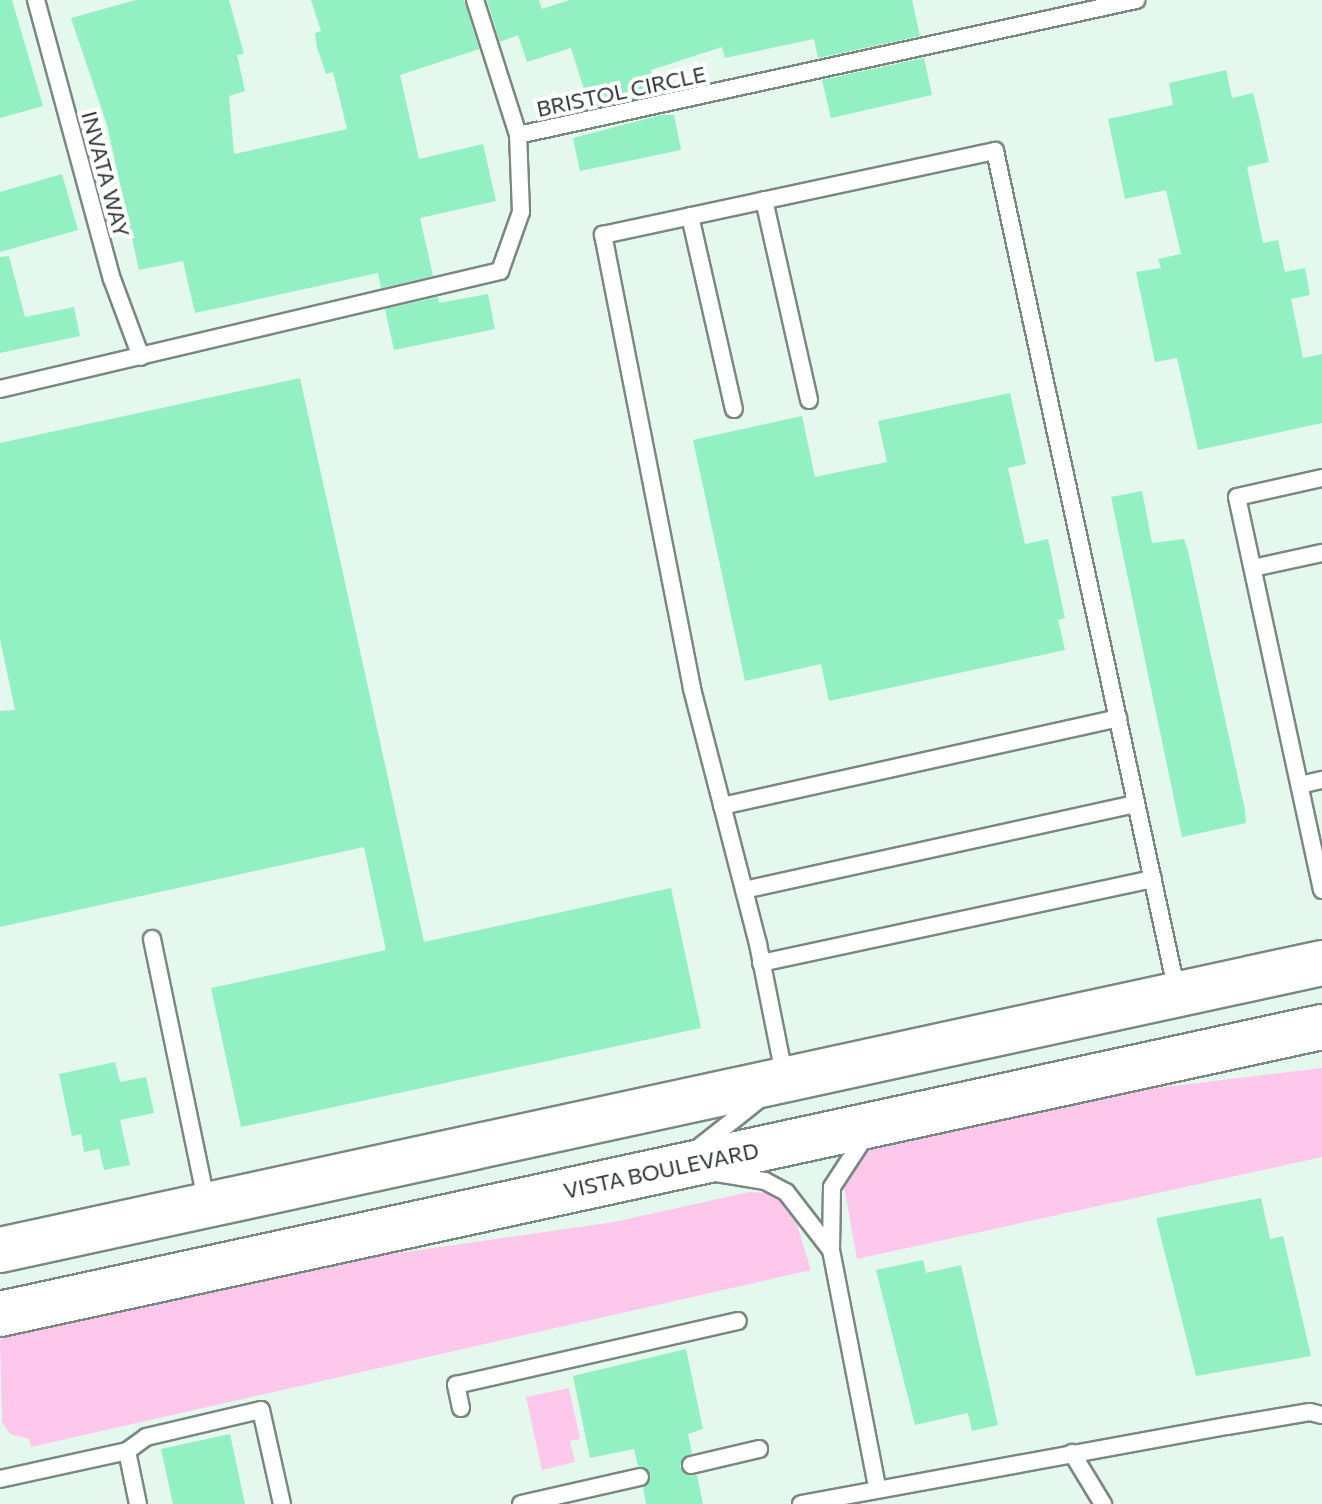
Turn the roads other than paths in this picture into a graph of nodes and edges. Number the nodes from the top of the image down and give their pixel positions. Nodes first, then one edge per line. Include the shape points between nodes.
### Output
1 (36, 0) edge
2 (475, 0) edge
3 (1136, 0) edge
4 (518, 135) junction
5 (764, 200) junction
6 (690, 216) junction
7 (141, 357) junction
8 (0, 389) edge
9 (809, 400) dead end
10 (734, 409) dead end
11 (1322, 478) edge
12 (1322, 553) edge
13 (1253, 568) junction
14 (1118, 718) junction
15 (1322, 780) edge
16 (1300, 785) junction
17 (1136, 804) junction
18 (722, 806) junction
19 (1317, 841) edge
20 (1153, 879) junction
21 (744, 890) junction
22 (1322, 890) edge
23 (152, 939) dead end
24 (761, 963) junction
25 (1322, 963) edge
26 (1178, 994) junction
27 (1322, 1027) edge
28 (785, 1080) junction
29 (875, 1124) junction
30 (674, 1167) junction
31 (208, 1205) junction
32 (0, 1250) edge
33 (831, 1250) junction
34 (0, 1314) edge
35 (738, 1321) dead end
36 (461, 1408) dead end
37 (1322, 1415) edge
38 (759, 1449) dead end
39 (127, 1451) junction
40 (1072, 1453) junction
41 (691, 1465) dead end
42 (640, 1477) dead end
43 (0, 1479) edge
44 (877, 1487) junction
45 (138, 1504) edge
46 (282, 1504) edge
47 (521, 1504) edge
48 (801, 1504) edge
49 (1103, 1504) edge

1 - 7 lane, INVATA WAY via 112,279
2 - 4 lane
3 - 4 lane, BRISTOL CIRCLE
4 - 7 lane, BRISTOL CIRCLE via 521,212 500,271
5 - 6 lane
5 - 9 lane
5 - 14 lane via 995,151
6 - 10 lane
6 - 18 lane via 603,235 692,688
7 - 8 lane, BRISTOL CIRCLE
11 - 13 lane via 1237,497
12 - 13 lane
13 - 16 lane
14 - 17 lane
14 - 18 lane
15 - 16 lane
16 - 19 lane
17 - 20 lane
17 - 21 lane
18 - 21 lane
19 - 22 lane
20 - 24 lane
20 - 26 lane
21 - 24 lane
23 - 31 lane
24 - 28 lane
25 - 26 main road
26 - 28 main road
27 - 29 main road, VISTA BOULEVARD
28 - 30 lane
28 - 31 main road
29 - 30 main road, VISTA BOULEVARD
29 - 33 lane via 832,1187
30 - 33 lane via 765,1181 786,1192
30 - 34 main road, VISTA BOULEVARD
31 - 32 main road
33 - 44 lane
35 - 36 lane via 456,1385
37 - 40 lane via 1310,1412
38 - 41 lane
39 - 43 lane
39 - 45 lane
39 - 46 lane via 146,1437 261,1410
40 - 44 lane
40 - 49 lane
42 - 47 lane
44 - 48 lane

